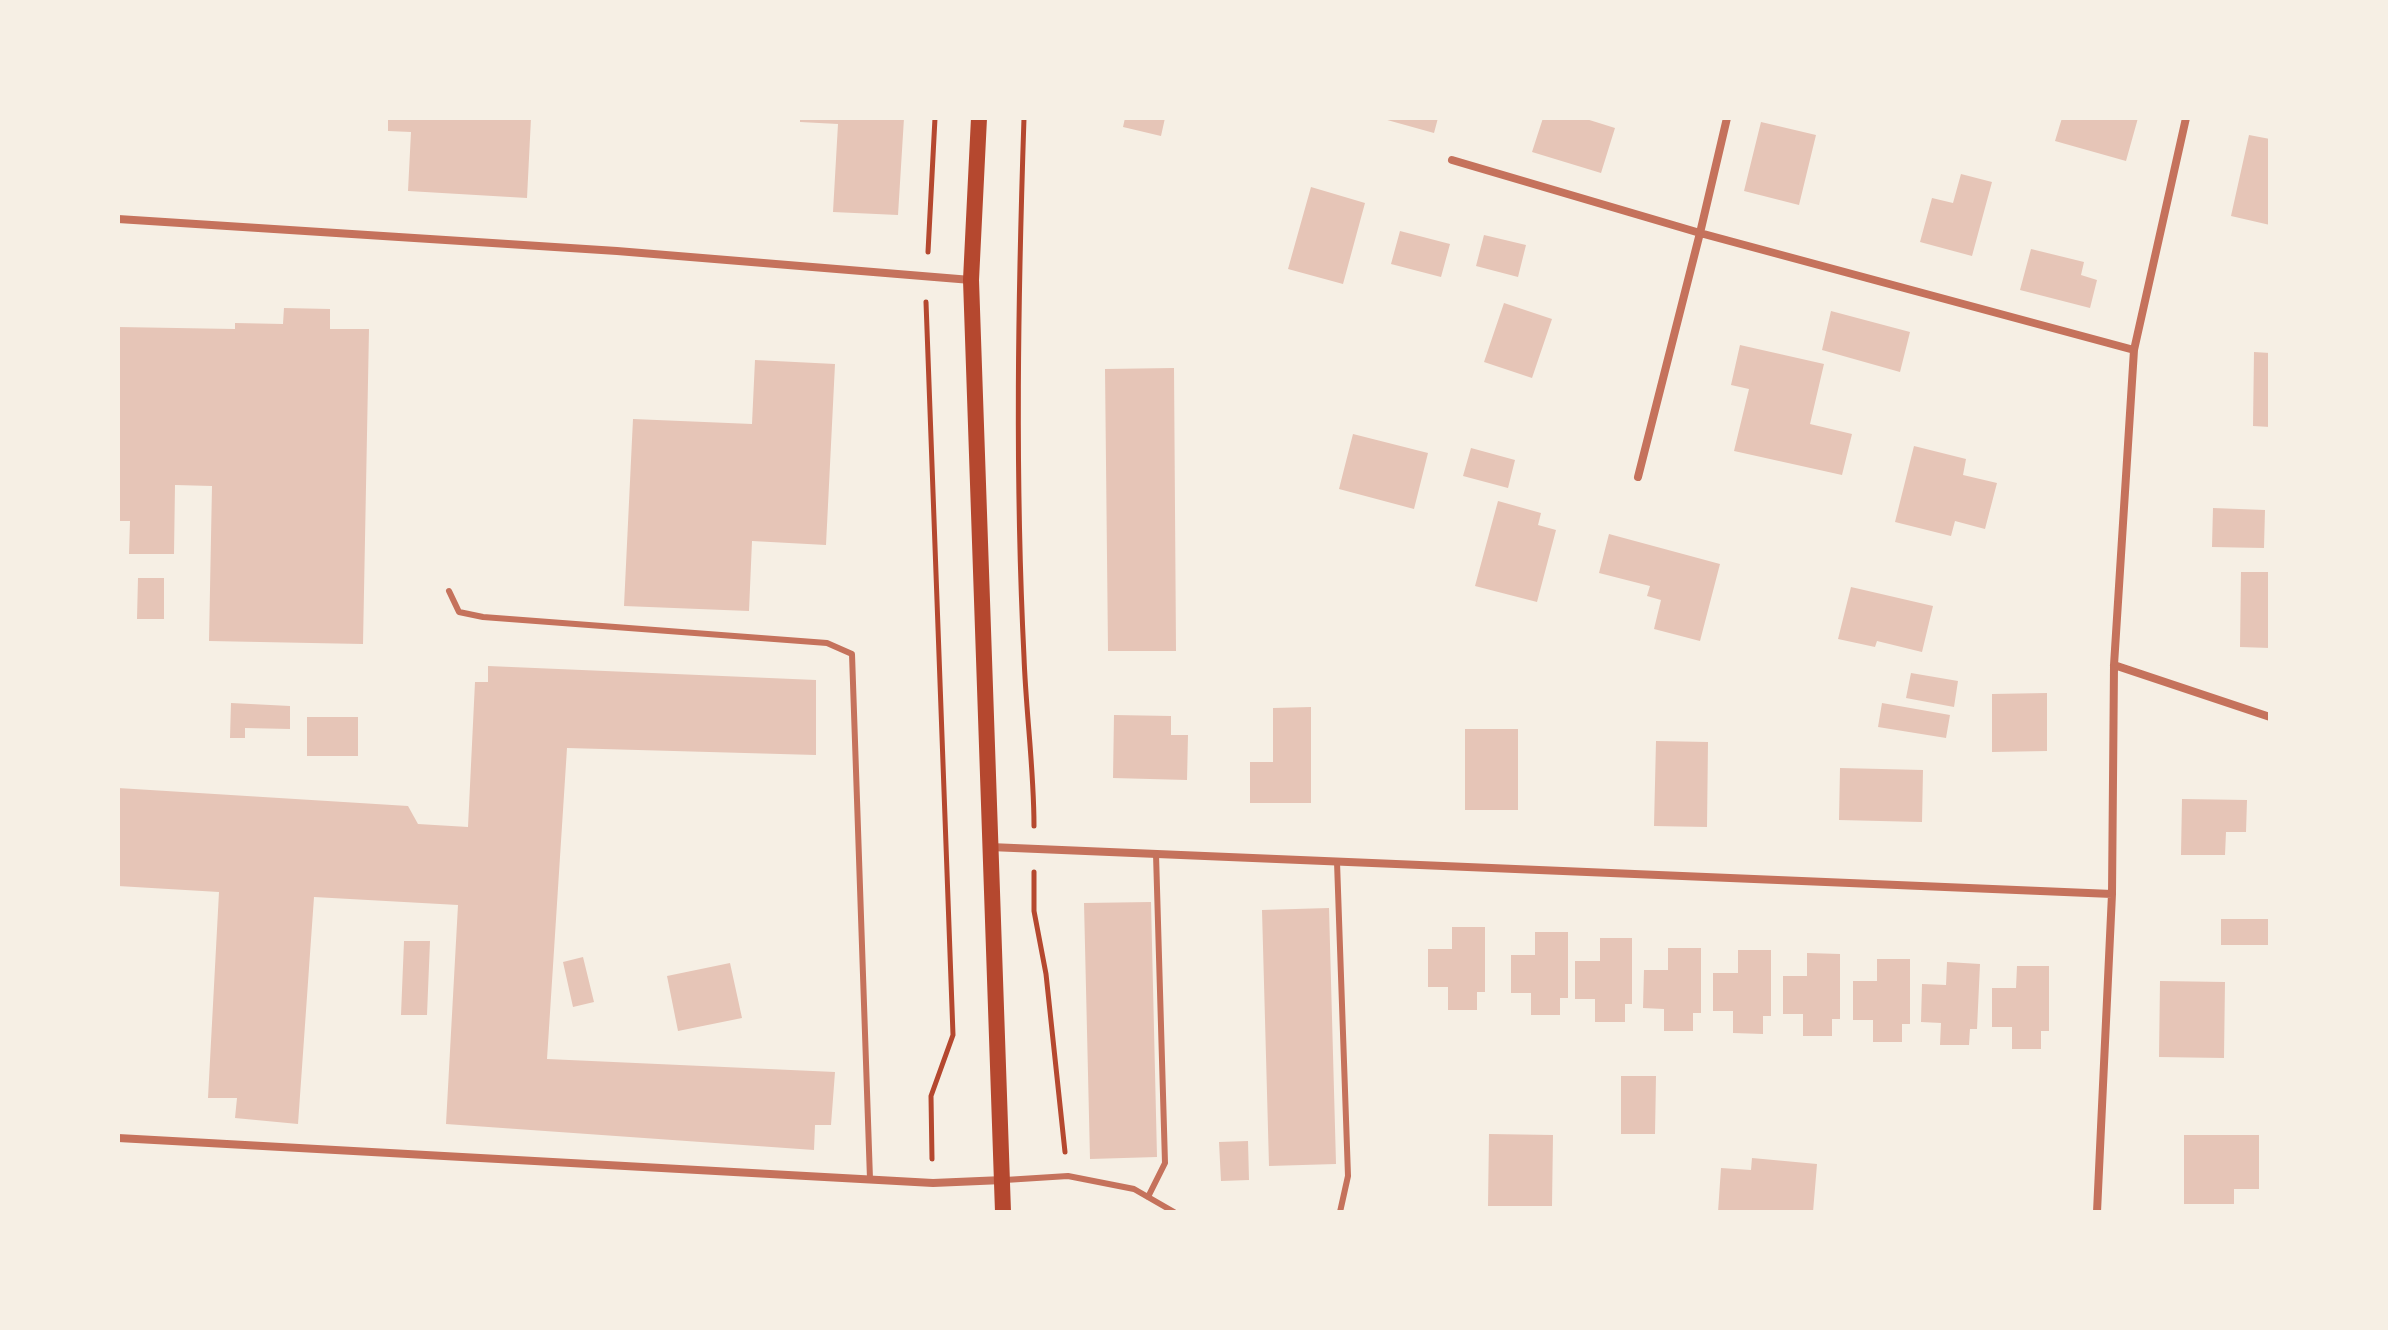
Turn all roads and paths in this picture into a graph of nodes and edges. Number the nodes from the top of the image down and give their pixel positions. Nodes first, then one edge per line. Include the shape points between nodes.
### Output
1 (935, 118) edge
2 (979, 118) edge
3 (1024, 118) edge
4 (1727, 118) edge
5 (2186, 118) edge
6 (1452, 160) dead end
7 (118, 219) edge
8 (1700, 233) junction
9 (927, 276) junction
10 (971, 280) junction
11 (2134, 350) junction
12 (1638, 477) dead end
13 (449, 591) dead end
14 (2114, 665) junction
15 (2270, 717) edge
16 (990, 847) junction
17 (1034, 848) junction
18 (1156, 854) junction
19 (1337, 862) junction
20 (2112, 894) junction
21 (118, 1138) edge
22 (1068, 1176) junction
23 (870, 1179) junction
24 (1003, 1180) junction
25 (933, 1183) junction
26 (1148, 1197) junction
27 (1003, 1212) edge
28 (1174, 1212) edge
29 (1340, 1212) edge
30 (2097, 1212) edge

1 - 9 path
2 - 10 main road
3 - 17 path via 1016,363
4 - 8 street
5 - 11 street
6 - 8 street
7 - 9 street
8 - 11 street
8 - 12 street
9 - 10 street
9 - 25 path via 953,1035 931,1096
10 - 16 main road
11 - 14 street
13 - 23 lane via 459,612 483,617 827,643 852,654
14 - 15 street
14 - 20 street
16 - 17 street
16 - 24 main road
17 - 18 street
17 - 22 path via 1034,911
18 - 19 street
18 - 26 lane via 1165,1163
19 - 20 street
19 - 29 lane via 1348,1176
20 - 30 street
21 - 23 street
22 - 24 lane
22 - 26 lane via 1134,1189
23 - 25 street
24 - 25 street
24 - 27 main road
26 - 28 lane

